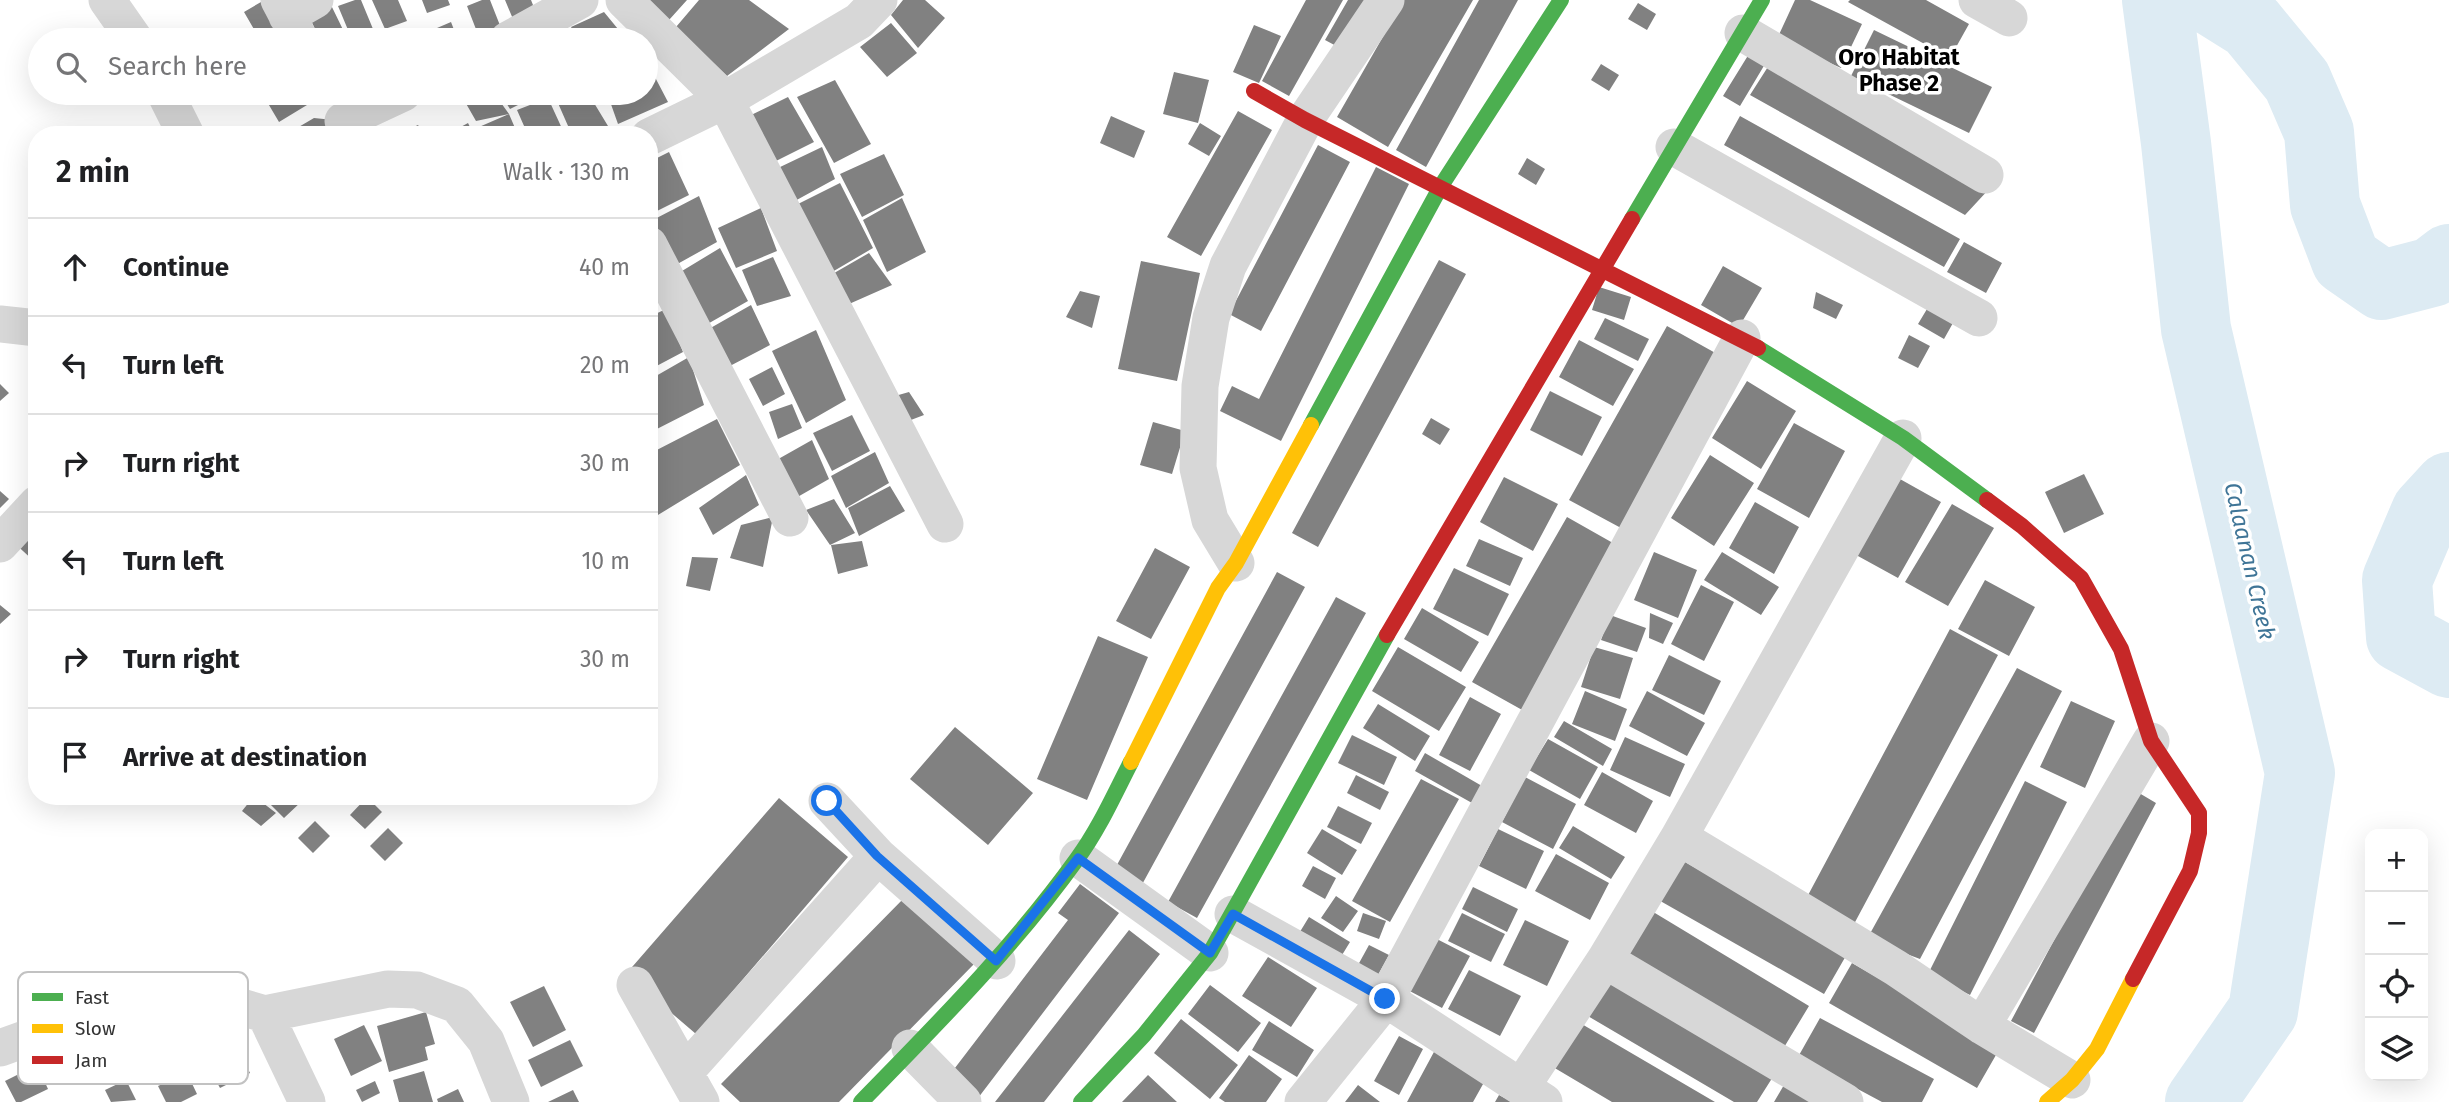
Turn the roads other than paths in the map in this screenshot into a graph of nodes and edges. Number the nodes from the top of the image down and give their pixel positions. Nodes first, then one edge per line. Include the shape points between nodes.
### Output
1 (107, 0) edge
2 (580, 0) edge
3 (624, 0) edge
4 (879, 0) edge
5 (1386, 0) edge
6 (1561, 0) edge
7 (1762, 0) edge
8 (1977, 0) edge
9 (2010, 18) dead end
10 (127, 28) edge
11 (530, 28) edge
12 (652, 28) edge
13 (1743, 33) junction
14 (658, 34) edge
15 (1254, 91) dead end
16 (725, 100) junction
17 (171, 105) edge
18 (371, 105) edge
19 (341, 116) edge
20 (1306, 120) junction
21 (182, 126) edge
22 (658, 133) edge
23 (1674, 147) junction
24 (1985, 175) dead end
25 (1441, 186) junction
26 (658, 262) edge
27 (1603, 267) junction
28 (1979, 318) dead end
29 (0, 324) edge
30 (28, 327) edge
31 (1742, 338) junction
32 (1902, 438) junction
33 (28, 514) edge
34 (790, 517) dead end
35 (945, 524) dead end
36 (0, 544) edge
37 (1236, 563) junction
38 (2151, 741) junction
39 (827, 801) dead end
40 (1679, 837) junction
41 (877, 856) junction
42 (1078, 858) junction
43 (1233, 914) junction
44 (1210, 953) junction
45 (1605, 960) junction
46 (996, 961) junction
47 (635, 985) dead end
48 (1385, 999) junction
49 (248, 1009) edge
50 (265, 1014) junction
51 (1982, 1026) junction
52 (18, 1041) edge
53 (0, 1048) edge
54 (910, 1048) junction
55 (693, 1087) edge
56 (2060, 1091) edge
57 (1533, 1094) edge
58 (307, 1102) edge
59 (511, 1102) edge
60 (861, 1102) edge
61 (963, 1102) edge
62 (1081, 1102) edge
63 (1303, 1102) edge
64 (1845, 1102) edge

1 - 10 street
2 - 11 street
3 - 12 street
4 - 16 street via 859,21
5 - 20 street
6 - 25 street
7 - 13 street
8 - 9 street
13 - 23 street
13 - 24 street
14 - 16 street
15 - 20 street
16 - 22 street
16 - 35 street
17 - 21 street
18 - 19 street
20 - 25 street
20 - 37 street via 1228,266 1211,318 1200,386 1198,468 1210,520
23 - 27 street
23 - 28 street
25 - 27 street
25 - 37 street
26 - 34 street
27 - 31 street
27 - 43 street via 1396,619
29 - 30 street
31 - 32 street
31 - 48 street
32 - 38 street via 2022,526 2081,578 2121,649
32 - 40 street
33 - 36 street
37 - 42 street via 1218,588
38 - 51 street
38 - 56 street via 2199,813 2190,871 2097,1049
39 - 41 street
40 - 45 street
40 - 51 street via 1896,968
41 - 46 street
41 - 55 street
42 - 44 street
42 - 46 street
43 - 44 street
43 - 48 street
44 - 62 street via 1144,1035
45 - 57 street
45 - 64 street
46 - 54 street
47 - 55 street
48 - 57 street
48 - 63 street
49 - 50 street
50 - 58 street
50 - 59 street via 388,989 417,990 457,1005 486,1041
51 - 56 street
52 - 53 street
54 - 60 street
54 - 61 street

